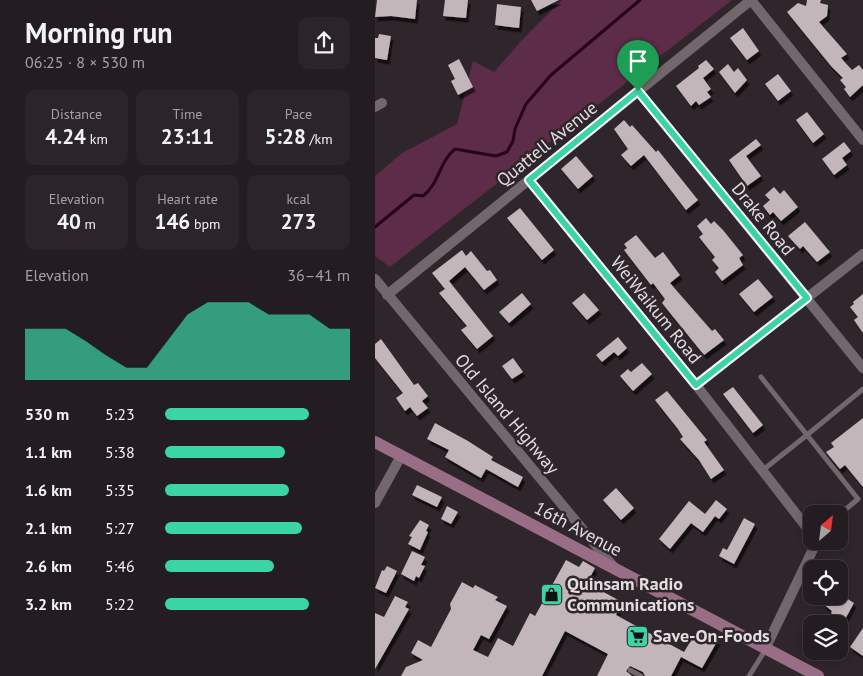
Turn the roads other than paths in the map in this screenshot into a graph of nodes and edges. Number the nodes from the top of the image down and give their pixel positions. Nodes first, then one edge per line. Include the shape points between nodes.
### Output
1 (751, 0) edge
2 (638, 91) junction
3 (863, 140) edge
4 (529, 180) junction
5 (863, 254) edge
6 (375, 279) edge
7 (387, 295) junction
8 (807, 298) junction
9 (863, 368) edge
10 (761, 377) dead end
11 (696, 385) junction
12 (863, 389) edge
13 (807, 435) junction
14 (375, 442) edge
15 (401, 456) junction
16 (763, 470) junction
17 (375, 503) edge
18 (848, 507) edge
19 (803, 522) edge
20 (813, 550) edge
21 (615, 568) junction
22 (766, 647) junction
23 (630, 670) dead end
24 (641, 676) edge
25 (749, 676) edge
26 (818, 676) edge

1 - 2 street, Quattell Avenue
1 - 3 street
2 - 4 street, Quattell Avenue
2 - 8 street, Drake Road
4 - 7 street, Quattell Avenue
4 - 11 street, WeiWaikum Road
5 - 8 street
6 - 7 street, Old Island Highway
7 - 21 street, Old Island Highway
8 - 9 street, Drake Road
8 - 11 street
10 - 13 lane
11 - 16 street, WeiWaikum Road
12 - 13 lane
13 - 16 lane
13 - 18 lane via 858,499
14 - 15 street, 16th Avenue
15 - 17 street
15 - 21 street, 16th Avenue
16 - 19 street, WeiWaikum Road
20 - 22 street
21 - 22 street, 16th Avenue
22 - 25 lane
22 - 26 street, 16th Avenue
23 - 24 lane

